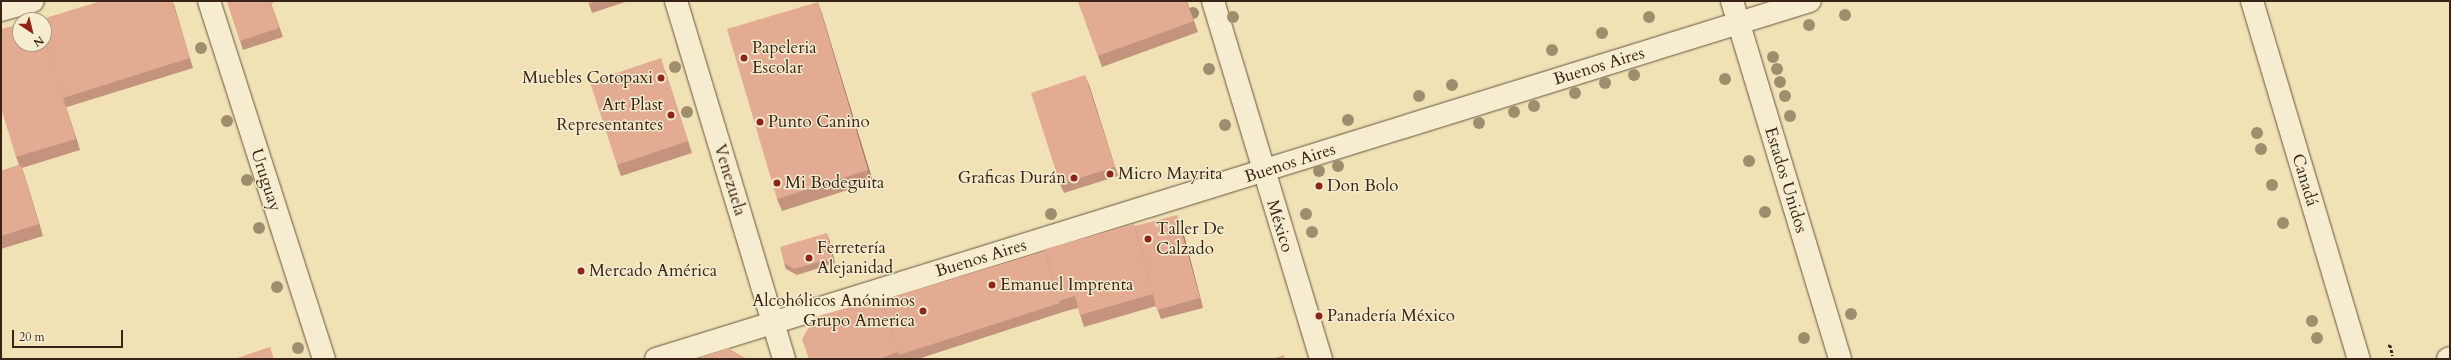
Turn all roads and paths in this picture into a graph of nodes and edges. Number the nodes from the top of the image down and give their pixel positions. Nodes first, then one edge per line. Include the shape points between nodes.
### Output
1 (33, 1) edge
2 (209, 1) edge
3 (676, 1) edge
4 (1213, 1) edge
5 (1732, 1) edge
6 (1810, 1) edge
7 (2252, 1) edge
8 (1, 10) edge
9 (1738, 23) junction
10 (1264, 172) junction
11 (772, 324) junction
12 (2390, 345) dead end
13 (2393, 356) dead end
14 (324, 359) edge
15 (656, 359) edge
16 (784, 359) edge
17 (1321, 359) edge
18 (1840, 359) edge
19 (2359, 359) edge

1 - 8 street
2 - 14 street, Uruguay
3 - 11 street, Venezuela
4 - 10 street, México
5 - 9 street, Estados Unidos
6 - 9 street, Buenos Aires
7 - 19 street, Canadá
9 - 10 street, Buenos Aires
9 - 18 street, Estados Unidos
10 - 11 street, Buenos Aires
10 - 17 street, México
11 - 15 street, Buenos Aires
11 - 16 street, Venezuela
12 - 13 path

